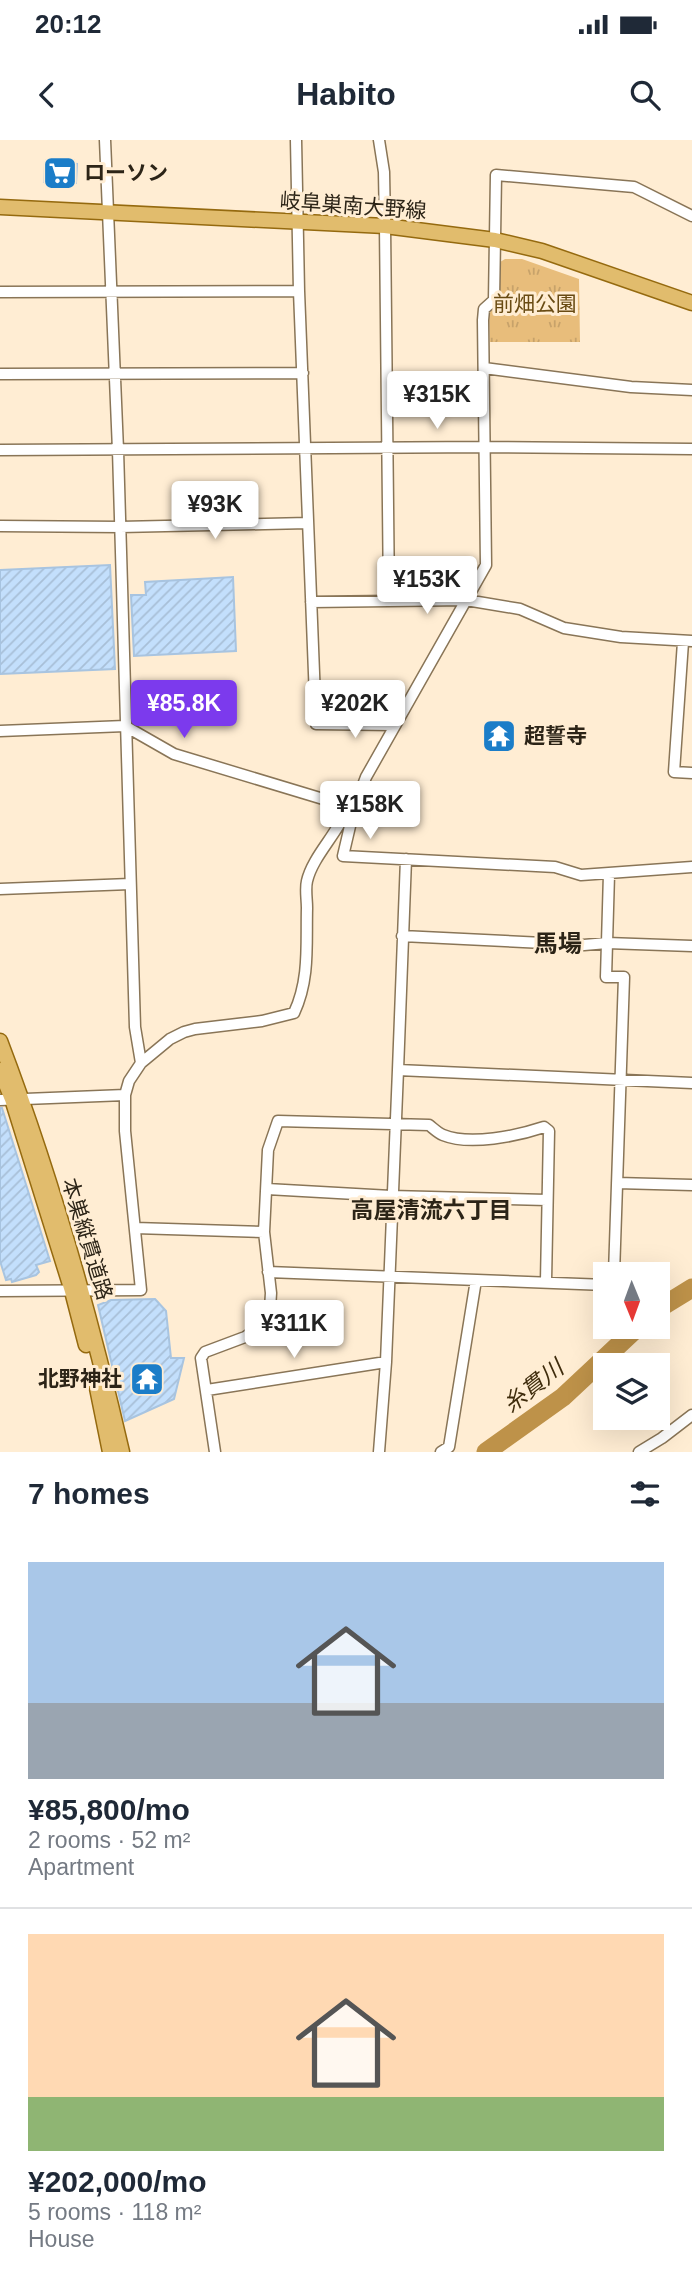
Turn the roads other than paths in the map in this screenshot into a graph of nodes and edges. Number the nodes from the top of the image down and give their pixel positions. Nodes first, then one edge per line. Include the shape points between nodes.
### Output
1 (105, 140) edge
2 (296, 140) edge
3 (379, 140) edge
4 (0, 207) edge
5 (107, 213) junction
6 (692, 216) edge
7 (297, 223) junction
8 (386, 226) junction
9 (495, 240) junction
10 (112, 291) junction
11 (299, 291) junction
12 (0, 292) edge
13 (692, 303) edge
14 (484, 368) junction
15 (115, 373) junction
16 (303, 373) junction
17 (0, 374) edge
18 (692, 390) edge
19 (389, 447) junction
20 (486, 447) junction
21 (306, 448) junction
22 (692, 449) edge
23 (0, 450) edge
24 (118, 450) junction
25 (308, 523) junction
26 (0, 526) edge
27 (120, 527) junction
28 (389, 600) junction
29 (466, 600) junction
30 (311, 602) junction
31 (687, 642) edge
32 (395, 725) junction
33 (125, 726) junction
34 (0, 731) edge
35 (692, 774) edge
36 (351, 807) junction
37 (405, 859) junction
38 (692, 867) edge
39 (608, 874) junction
40 (130, 884) junction
41 (0, 889) edge
42 (402, 936) junction
43 (607, 943) junction
44 (692, 946) edge
45 (0, 1041) edge
46 (141, 1063) junction
47 (0, 1070) edge
48 (398, 1070) junction
49 (620, 1080) junction
50 (692, 1083) edge
51 (125, 1095) junction
52 (11, 1099) edge
53 (395, 1123) junction
54 (617, 1182) junction
55 (692, 1185) edge
56 (267, 1189) junction
57 (391, 1196) junction
58 (547, 1200) junction
59 (135, 1228) junction
60 (264, 1231) junction
61 (614, 1262) edge
62 (268, 1272) junction
63 (390, 1277) junction
64 (477, 1280) junction
65 (546, 1282) junction
66 (593, 1284) edge
67 (0, 1291) edge
68 (77, 1291) junction
69 (386, 1362) junction
70 (206, 1390) junction
71 (692, 1415) edge
72 (110, 1452) edge
73 (122, 1452) edge
74 (215, 1452) edge
75 (379, 1452) edge
76 (441, 1452) edge
77 (639, 1452) edge

1 - 5 street
2 - 7 street
3 - 8 street
4 - 5 main road, 岐阜巣南大野線
5 - 7 main road, 岐阜巣南大野線
5 - 10 street
6 - 9 street via 635,187 496,175
7 - 8 main road, 岐阜巣南大野線
7 - 11 street
8 - 9 main road, 岐阜巣南大野線
8 - 19 street
9 - 13 main road, 岐阜巣南大野線 via 542,251
9 - 14 street via 494,300 484,309
10 - 11 street
10 - 12 street
10 - 15 street
11 - 16 street
14 - 18 street
14 - 20 street
15 - 16 street
15 - 17 street
15 - 24 street
16 - 21 street
19 - 20 street
19 - 21 street
19 - 28 street
20 - 22 street
20 - 29 street via 486,565
21 - 24 street
21 - 25 street
23 - 24 street
24 - 27 street
25 - 27 street
25 - 30 street
26 - 27 street
27 - 33 street
28 - 29 street
28 - 30 street
29 - 31 street via 520,609 564,628
29 - 32 street
30 - 32 street via 316,724
31 - 35 street via 674,772
32 - 36 street
33 - 34 street
33 - 36 street via 174,754
33 - 40 street
36 - 37 street via 343,856
36 - 46 street via 307,880 306,976 294,1013 195,1028 170,1040
37 - 39 street
37 - 42 street
38 - 39 street
39 - 43 street
40 - 41 street
40 - 46 street via 135,1027
42 - 43 street
42 - 48 street
43 - 44 street
43 - 49 street via 606,977 624,977
45 - 52 main road, 本巣縦貫道路
46 - 51 street
47 - 52 main road, 本巣縦貫道路
48 - 49 street
48 - 53 street
49 - 50 street
49 - 54 street
51 - 52 street
51 - 59 street
52 - 68 main road, 本巣縦貫道路
53 - 56 street via 278,1121 268,1150
53 - 57 street
53 - 58 street via 429,1125 442,1135 471,1140 544,1127 549,1131
54 - 55 street
54 - 61 street
56 - 57 street
56 - 60 street
57 - 58 street
57 - 63 street
58 - 65 street
59 - 60 street
59 - 68 street via 141,1290
60 - 62 street
62 - 63 street
62 - 70 street via 270,1309 261,1326 201,1358
63 - 64 street
63 - 69 street
64 - 65 street
64 - 76 street via 449,1447
65 - 66 street
67 - 68 street
68 - 72 main road, 本巣縦貫道路
68 - 73 main road, 本巣縦貫道路
69 - 70 street
69 - 75 street
70 - 74 street
71 - 77 street

